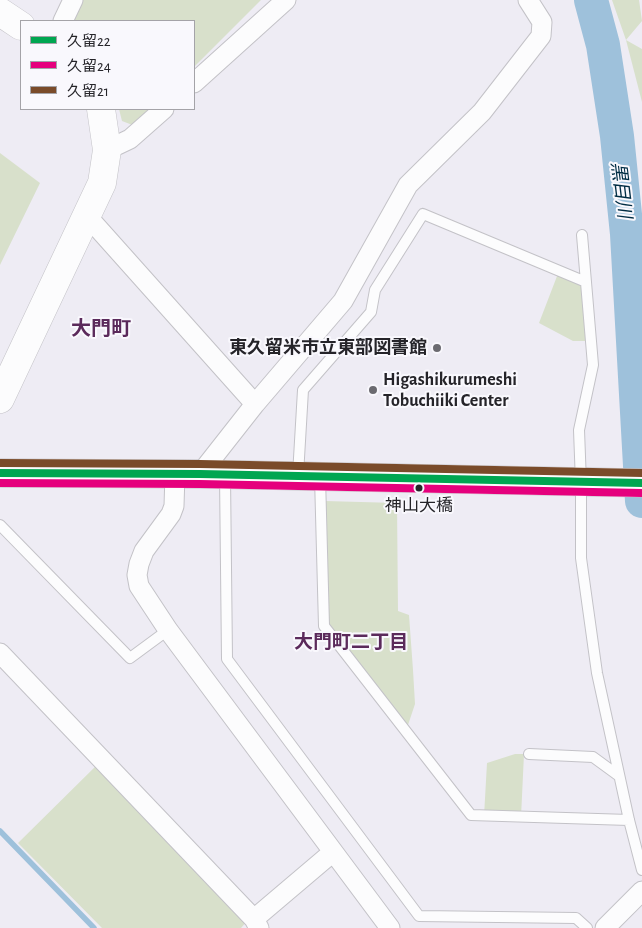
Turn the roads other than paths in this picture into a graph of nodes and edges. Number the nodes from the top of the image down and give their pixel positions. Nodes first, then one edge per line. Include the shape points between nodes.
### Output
1 (73, 0) edge
2 (286, 0) edge
3 (528, 0) edge
4 (0, 12) edge
5 (63, 20) edge
6 (20, 25) edge
7 (195, 82) edge
8 (101, 110) edge
9 (163, 110) edge
10 (108, 150) junction
11 (88, 217) junction
12 (582, 236) dead end
13 (586, 282) junction
14 (0, 399) edge
15 (255, 404) junction
16 (0, 473) edge
17 (200, 474) junction
18 (309, 477) junction
19 (581, 483) junction
20 (642, 483) edge
21 (0, 525) edge
22 (168, 630) junction
23 (0, 653) edge
24 (529, 754) dead end
25 (619, 776) junction
26 (629, 820) junction
27 (333, 852) junction
28 (642, 870) edge
29 (642, 892) edge
30 (256, 924) edge
31 (390, 928) edge
32 (586, 928) edge
33 (605, 928) edge

1 - 5 street
2 - 7 street
3 - 15 street via 542,22 542,36 482,112 408,184 343,301
4 - 6 street
8 - 10 street
9 - 10 street via 130,139
10 - 11 street via 102,183
11 - 14 street
11 - 15 street
12 - 13 lane
13 - 18 lane via 423,214 375,290 371,312 303,390
13 - 19 lane via 593,366 579,430
15 - 17 street
16 - 17 street
17 - 18 street
17 - 22 street via 174,506 139,564 139,586
17 - 32 lane via 227,659 420,916 576,918
18 - 19 street
18 - 26 lane via 324,626 471,815
19 - 20 street
19 - 25 lane via 581,558 597,673
21 - 22 lane via 130,658
22 - 27 street
23 - 30 street
24 - 25 lane via 593,756
25 - 26 lane
26 - 28 lane
27 - 30 street
27 - 31 street
29 - 33 street

